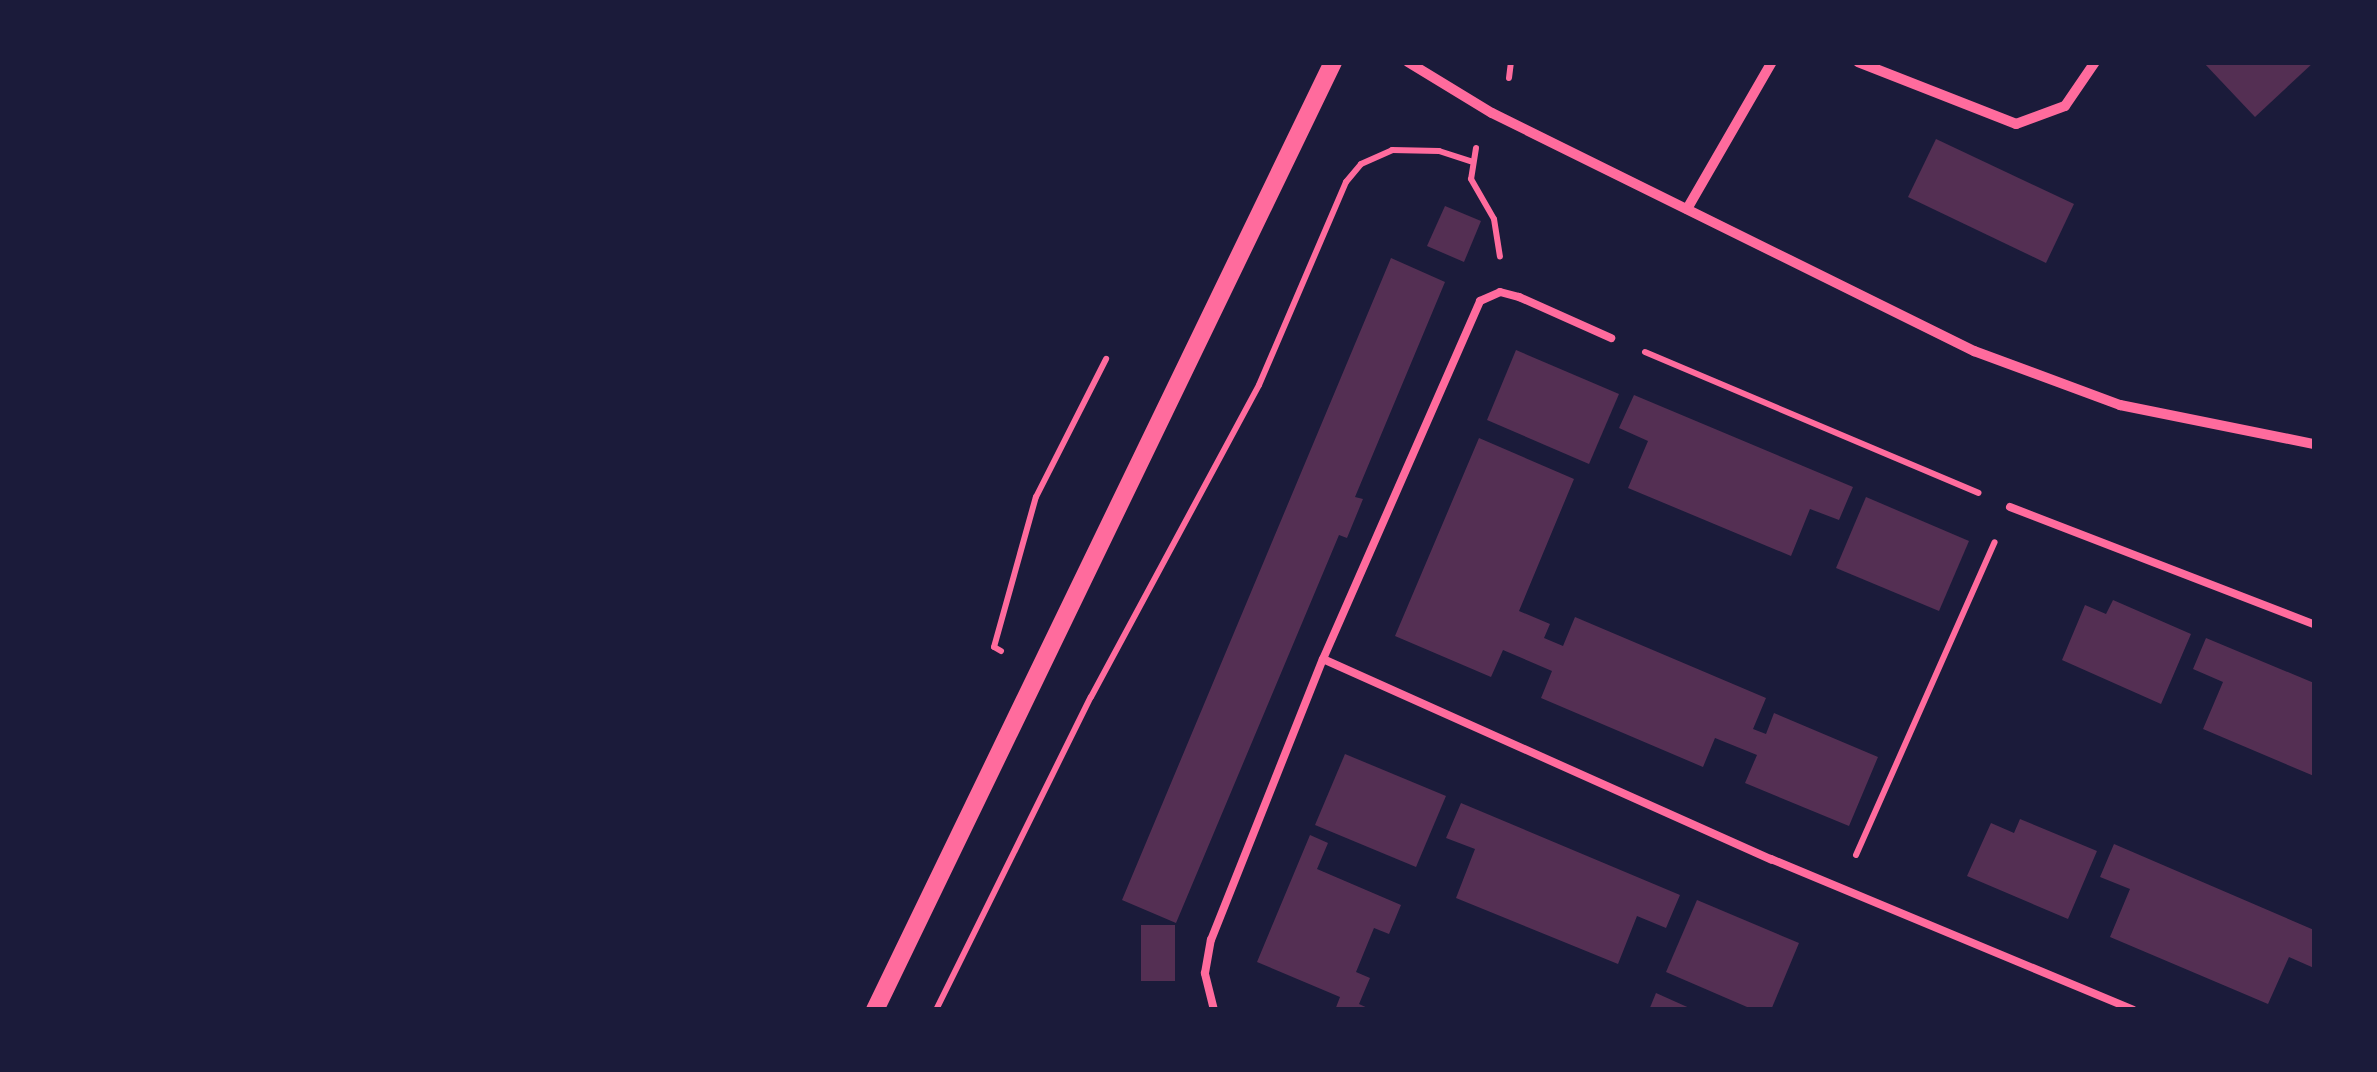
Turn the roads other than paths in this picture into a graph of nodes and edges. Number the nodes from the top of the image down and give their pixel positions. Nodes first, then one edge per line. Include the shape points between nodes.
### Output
1 (1334, 62) edge
2 (1408, 62) edge
3 (1772, 62) edge
4 (1858, 62) edge
5 (2095, 62) edge
6 (1687, 208) junction
7 (1611, 338) road end
8 (2314, 444) edge
9 (2010, 507) road end
10 (2314, 624) edge
11 (1323, 659) junction
12 (875, 1010) edge
13 (1214, 1010) edge
14 (2134, 1010) edge

1 - 12 street
2 - 6 street via 1492,113
3 - 6 street
4 - 5 street via 2016,124 2065,106
6 - 8 street via 2051,383 2120,405
7 - 11 lane via 1500,292 1480,301
9 - 10 lane
11 - 13 lane via 1211,940 1206,973
11 - 14 lane

